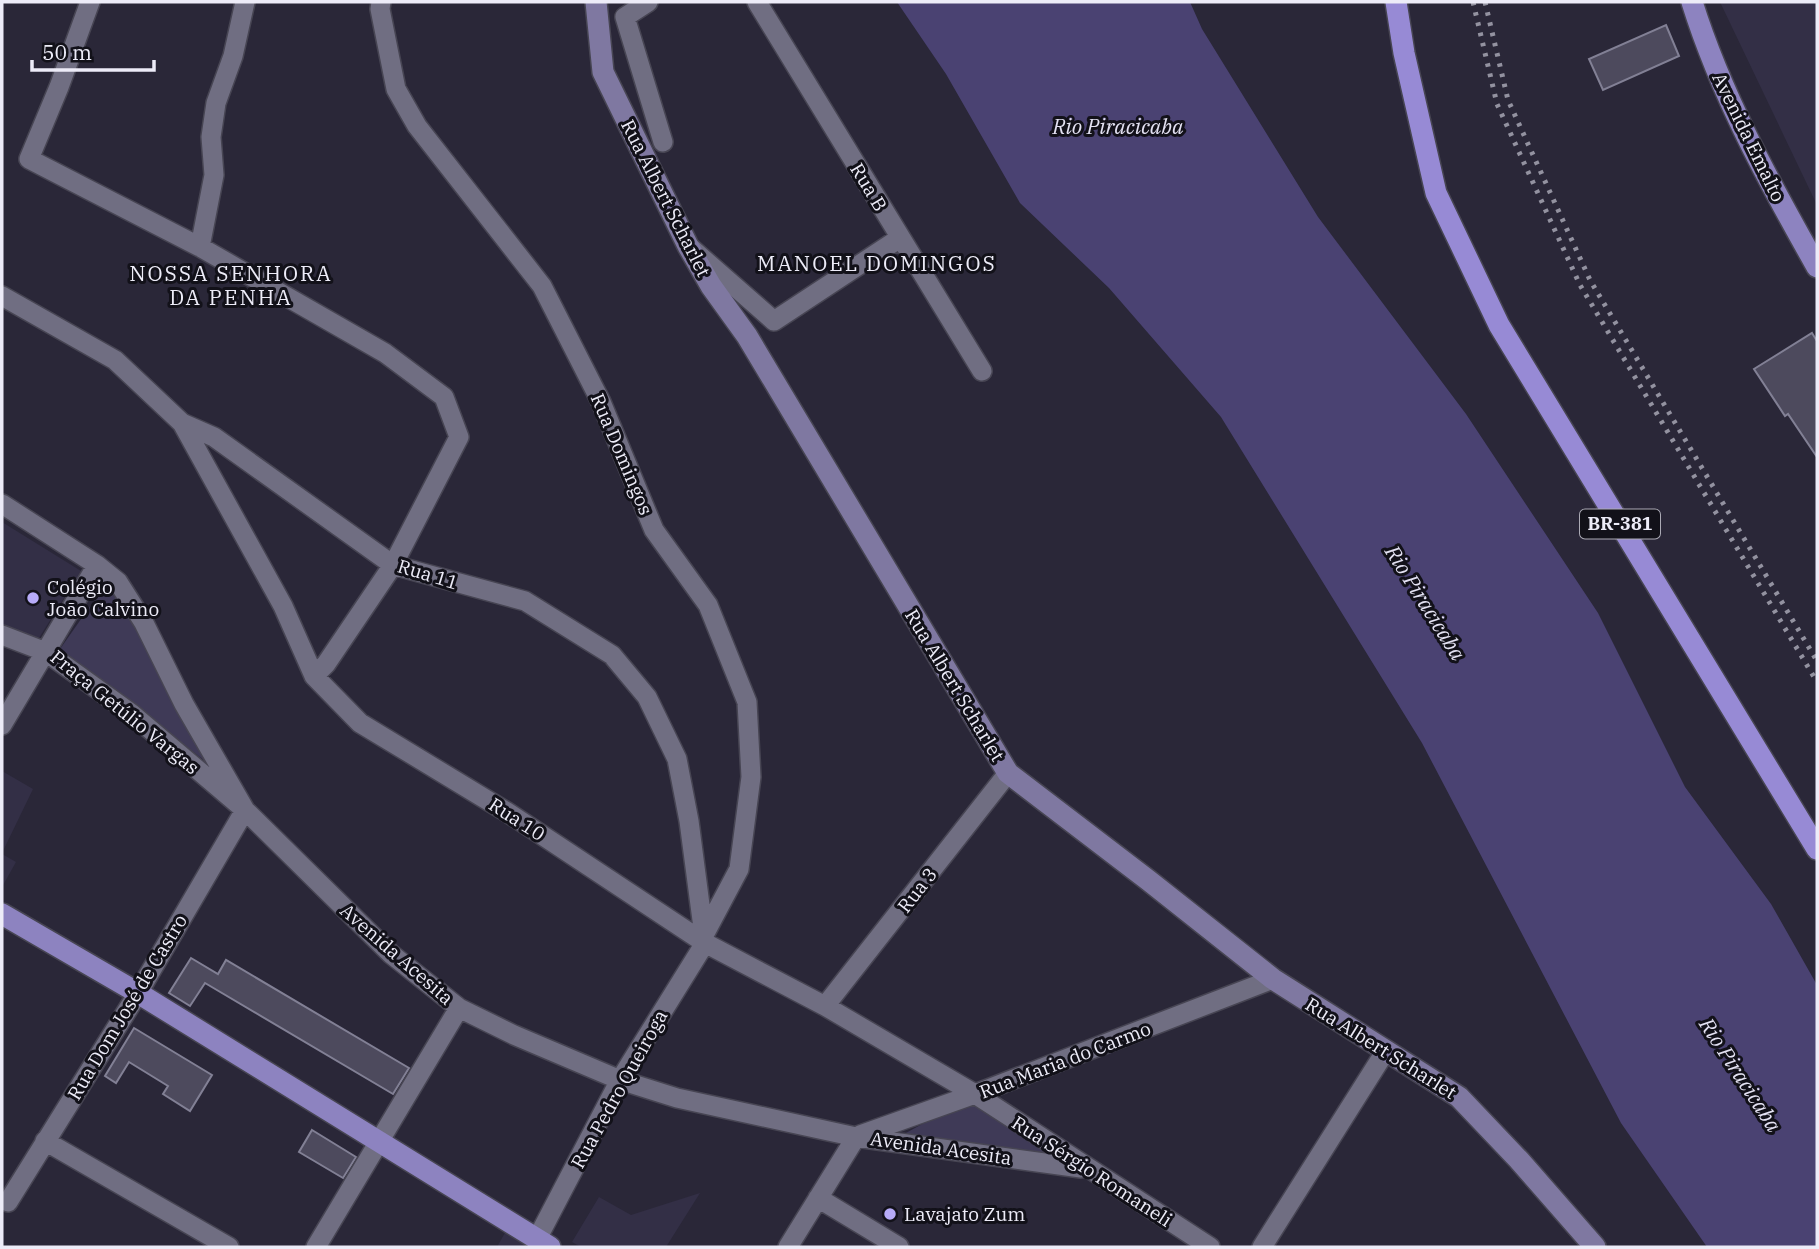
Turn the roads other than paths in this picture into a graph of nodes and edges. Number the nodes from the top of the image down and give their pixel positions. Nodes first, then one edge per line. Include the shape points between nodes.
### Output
1 (90, 2) edge
2 (245, 2) edge
3 (382, 2) edge
4 (596, 2) edge
5 (648, 2) edge
6 (757, 2) edge
7 (1396, 2) edge
8 (1692, 2) edge
9 (663, 142) dead end
10 (900, 238) junction
11 (688, 246) junction
12 (200, 247) junction
13 (1817, 267) edge
14 (2, 296) edge
15 (982, 370) dead end
16 (182, 423) junction
17 (2, 504) edge
18 (97, 565) junction
19 (393, 565) junction
20 (2, 635) edge
21 (46, 652) junction
22 (314, 676) junction
23 (2, 725) edge
24 (1008, 773) junction
25 (245, 810) junction
26 (1817, 849) edge
27 (2, 914) edge
28 (704, 939) junction
29 (1273, 979) junction
30 (138, 993) junction
31 (825, 1006) junction
32 (459, 1008) junction
33 (1385, 1052) junction
34 (620, 1080) junction
35 (975, 1094) junction
36 (856, 1137) junction
37 (45, 1141) junction
38 (380, 1142) junction
39 (1089, 1170) junction
40 (818, 1198) junction
41 (8, 1202) dead end
42 (544, 1243) edge
43 (229, 1247) edge
44 (316, 1247) edge
45 (788, 1247) edge
46 (899, 1247) edge
47 (1210, 1247) edge
48 (1262, 1247) edge
49 (1595, 1247) edge

1 - 12 street via 29,159
2 - 12 street via 216,103 211,138 214,175
3 - 28 street, Rua Domingos via 396,89 417,126 542,286 601,402 654,530 708,605 747,702 751,777 739,869
4 - 11 main road, Rua Albert Scharlet via 603,72
5 - 9 street via 625,18
6 - 10 street, Rua B
7 - 26 highway, BR-381 via 1436,193 1499,325
8 - 13 main road, Avenida Emalto via 1707,50 1768,180
10 - 11 street via 774,321
10 - 15 street, Rua B
11 - 24 main road, Rua Albert Scharlet via 747,336
12 - 19 street via 385,353 444,397 460,437
14 - 16 street, Rua 11 via 115,360
16 - 19 street, Rua 11 via 214,437
16 - 22 street, Rua 10 via 283,606
17 - 18 street, Avenida Acesita
18 - 21 street, Praça Getúlio Vargas
18 - 25 street, Avenida Acesita via 118,582 144,623
19 - 22 street
19 - 28 street, Rua 11 via 525,601 612,654 647,697 677,759
20 - 21 street
21 - 23 street
21 - 25 street, Praça Getúlio Vargas via 132,714
22 - 28 street, Rua 10 via 360,723
24 - 29 main road, Rua Albert Scharlet
24 - 31 street, Rua 3
25 - 30 street, Rua Dom José de Castro
25 - 32 street, Avenida Acesita via 391,954
27 - 30 main road
28 - 31 street, Rua 10
28 - 34 street, Rua Pedro Queiroga
29 - 33 main road, Rua Albert Scharlet
29 - 35 street, Rua Maria do Carmo
30 - 37 street, Rua Dom José de Castro
30 - 38 main road
31 - 35 street, Rua 10
32 - 34 street, Avenida Acesita
32 - 38 street
33 - 48 street
33 - 49 main road, Rua Albert Scharlet via 1459,1097
34 - 36 street, Avenida Acesita via 677,1098
34 - 42 street, Rua Pedro Queiroga
35 - 36 street, Rua Maria do Carmo
35 - 39 street, Rua Sérgio Romaneli
36 - 39 street, Avenida Acesita
36 - 40 street
37 - 41 street, Rua Dom José de Castro
37 - 43 street
38 - 42 main road
38 - 44 street
39 - 47 street, Rua Sérgio Romaneli
40 - 45 street
40 - 46 street

